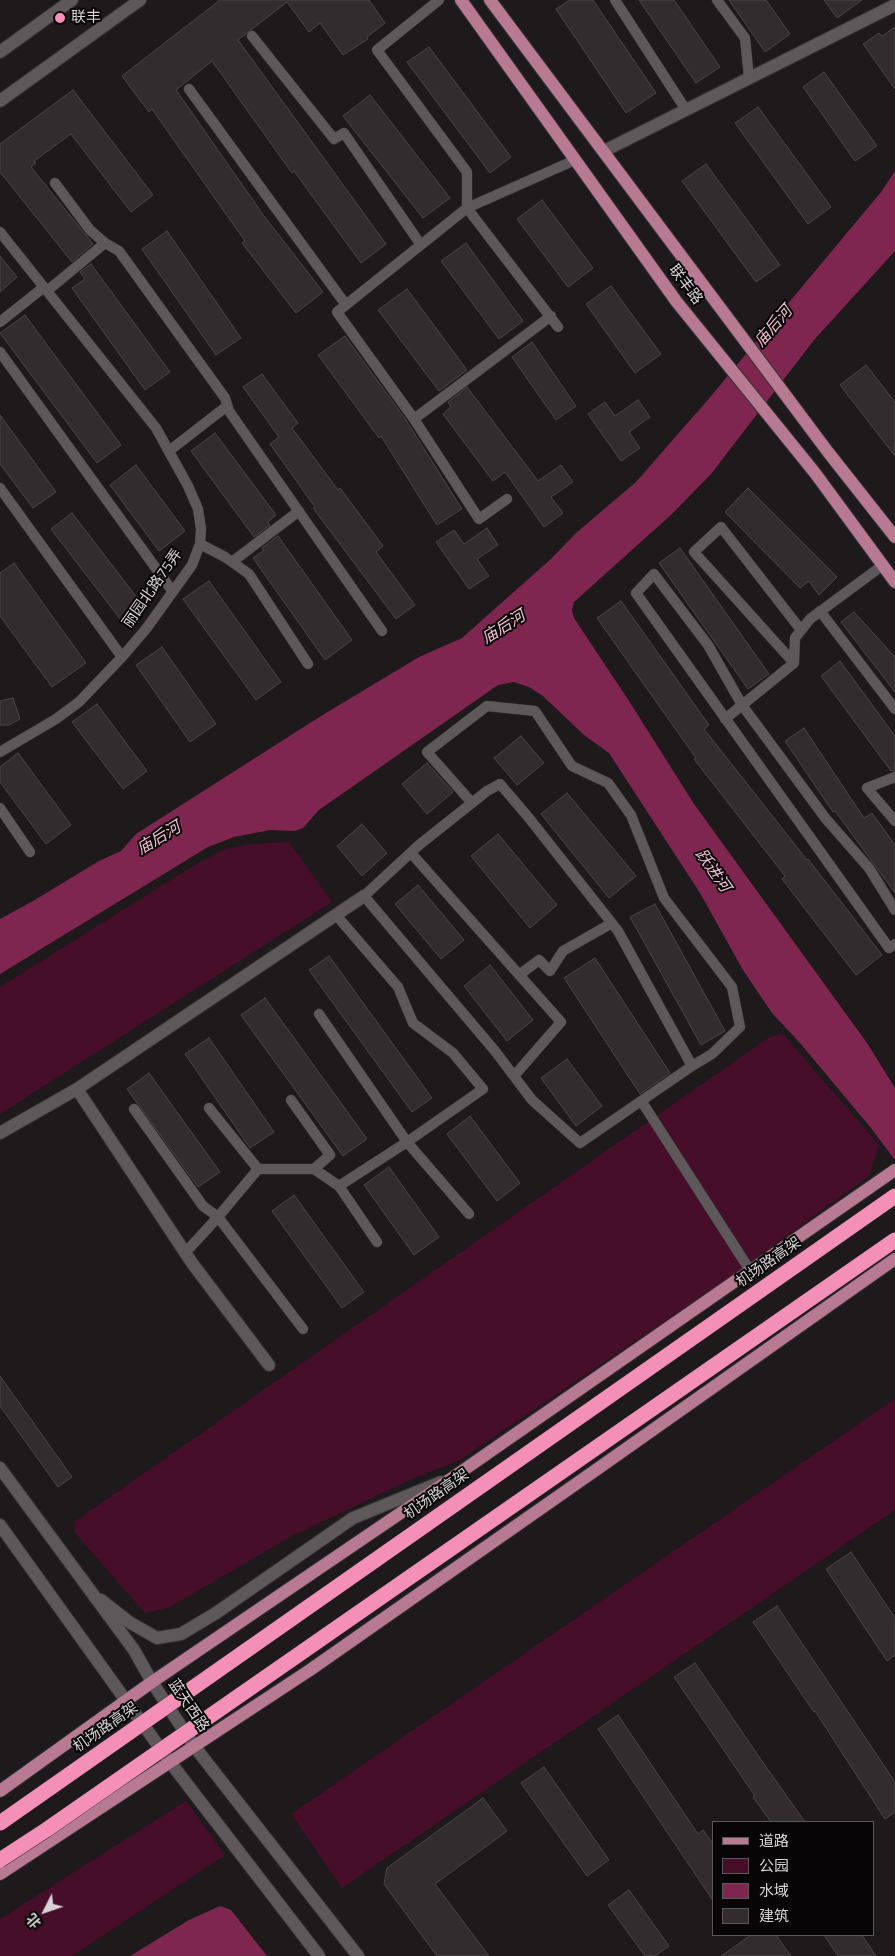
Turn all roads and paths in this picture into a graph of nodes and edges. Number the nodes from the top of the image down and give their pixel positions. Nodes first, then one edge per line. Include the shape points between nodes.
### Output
1 (72, 0) edge
2 (140, 0) edge
3 (439, 0) edge
4 (461, 0) edge
5 (490, 0) edge
6 (615, 0) edge
7 (716, 0) edge
8 (895, 5) edge
9 (252, 36) dead end
10 (0, 52) edge
11 (749, 78) junction
12 (189, 89) dead end
13 (0, 101) edge
14 (686, 110) junction
15 (604, 151) junction
16 (575, 160) junction
17 (55, 182) dead end
18 (466, 208) junction
19 (0, 232) edge
20 (105, 244) junction
21 (421, 245) junction
22 (45, 289) junction
23 (346, 305) junction
24 (551, 316) junction
25 (0, 322) edge
26 (558, 327) dead end
27 (0, 352) edge
28 (227, 406) junction
29 (414, 419) junction
30 (169, 451) junction
31 (0, 488) edge
32 (507, 499) dead end
33 (299, 511) junction
34 (895, 537) edge
35 (200, 544) junction
36 (232, 562) junction
37 (883, 565) junction
38 (895, 582) edge
39 (173, 592) junction
40 (820, 611) junction
41 (801, 630) junction
42 (382, 631) dead end
43 (122, 657) junction
44 (794, 663) junction
45 (308, 664) dead end
46 (742, 705) junction
47 (895, 709) edge
48 (725, 719) junction
49 (0, 752) edge
50 (895, 777) edge
51 (472, 803) junction
52 (0, 808) edge
53 (895, 821) edge
54 (30, 852) dead end
55 (411, 853) junction
56 (364, 896) junction
57 (895, 910) edge
58 (336, 915) junction
59 (612, 923) junction
60 (895, 944) edge
61 (520, 975) junction
62 (319, 1014) dead end
63 (692, 1066) junction
64 (514, 1076) junction
65 (77, 1089) junction
66 (290, 1100) dead end
67 (642, 1102) junction
68 (209, 1108) dead end
69 (134, 1110) dead end
70 (0, 1133) edge
71 (407, 1142) junction
72 (258, 1169) junction
73 (314, 1169) junction
74 (895, 1170) edge
75 (339, 1186) junction
76 (895, 1196) edge
77 (469, 1214) dead end
78 (218, 1217) junction
79 (895, 1240) edge
80 (377, 1242) dead end
81 (185, 1253) junction
82 (895, 1259) edge
83 (751, 1272) junction
84 (303, 1329) dead end
85 (269, 1365) dead end
86 (0, 1468) edge
87 (455, 1476) junction
88 (0, 1525) edge
89 (87, 1588) junction
90 (152, 1682) junction
91 (125, 1701) junction
92 (194, 1746) junction
93 (170, 1762) junction
94 (0, 1791) edge
95 (0, 1823) edge
96 (0, 1860) edge
97 (0, 1874) edge
98 (319, 1956) edge
99 (358, 1956) edge

1 - 10 street
2 - 13 street
3 - 18 lane via 377,50 467,172
4 - 16 main road, 联丰路
5 - 15 main road, 联丰路
6 - 14 lane
7 - 11 lane via 745,38
8 - 11 street
9 - 21 lane via 334,139 344,133
11 - 14 street
12 - 23 lane
14 - 15 street
15 - 34 main road, 联丰路
16 - 18 lane
16 - 37 main road, 联丰路 via 676,301 815,473
17 - 20 lane via 90,230
18 - 21 lane
18 - 24 lane
19 - 22 lane, 丽园北路75弄
20 - 22 lane
20 - 28 lane via 120,251 225,398
21 - 23 lane
22 - 25 lane
22 - 30 lane, 丽园北路75弄 via 156,428
23 - 29 lane via 337,312
24 - 26 lane
24 - 29 lane
27 - 39 lane
28 - 30 lane
28 - 33 lane
29 - 32 lane via 479,519
30 - 35 lane, 丽园北路75弄 via 198,509
31 - 43 lane
33 - 36 lane
33 - 42 lane
35 - 36 lane
35 - 39 lane, 丽园北路75弄 via 192,565
36 - 45 lane via 249,574
37 - 38 main road, 联丰路
37 - 40 lane
39 - 43 lane, 丽园北路75弄
40 - 41 lane
40 - 47 lane
41 - 44 lane via 795,638
41 - 44 lane via 721,526 694,552
43 - 49 lane, 丽园北路75弄 via 56,720
44 - 46 lane
46 - 48 lane
46 - 48 lane via 708,645 654,574 636,593
46 - 57 lane via 826,819 869,868
48 - 60 lane via 889,948
50 - 53 lane via 867,788
51 - 55 lane
51 - 59 lane via 500,784
51 - 63 lane via 427,752 486,706 535,711 572,766 608,783 631,815 664,898 732,987 740,1026 712,1054
52 - 54 lane
55 - 56 lane
55 - 61 lane
56 - 58 street
56 - 64 lane
58 - 65 street
58 - 71 lane via 398,987 413,1023 453,1052 483,1088
59 - 61 lane via 563,951 550,971 539,960
59 - 63 lane
61 - 64 lane via 561,1022
62 - 71 lane
63 - 67 lane
64 - 67 lane via 532,1100 580,1143
65 - 70 street
65 - 81 street
66 - 73 lane via 330,1155
67 - 83 lane
68 - 72 lane
69 - 78 lane via 203,1206
71 - 75 lane
71 - 77 lane
72 - 73 lane
72 - 78 lane
73 - 75 lane
74 - 83 main road
75 - 80 lane
76 - 95 highway, 机场路高架, bridge
78 - 81 lane
78 - 84 lane
79 - 96 highway, bridge
81 - 85 street
82 - 92 main road via 334,1653
83 - 87 main road
86 - 89 street, 蓝天西路
87 - 89 street via 353,1518 181,1634 157,1638 128,1622
87 - 90 main road
88 - 91 street
89 - 90 street, 蓝天西路 via 134,1650
90 - 91 main road
90 - 92 street, 蓝天西路
91 - 93 street
91 - 94 main road
92 - 93 main road
92 - 99 street, 蓝天西路
93 - 97 main road
93 - 98 street

